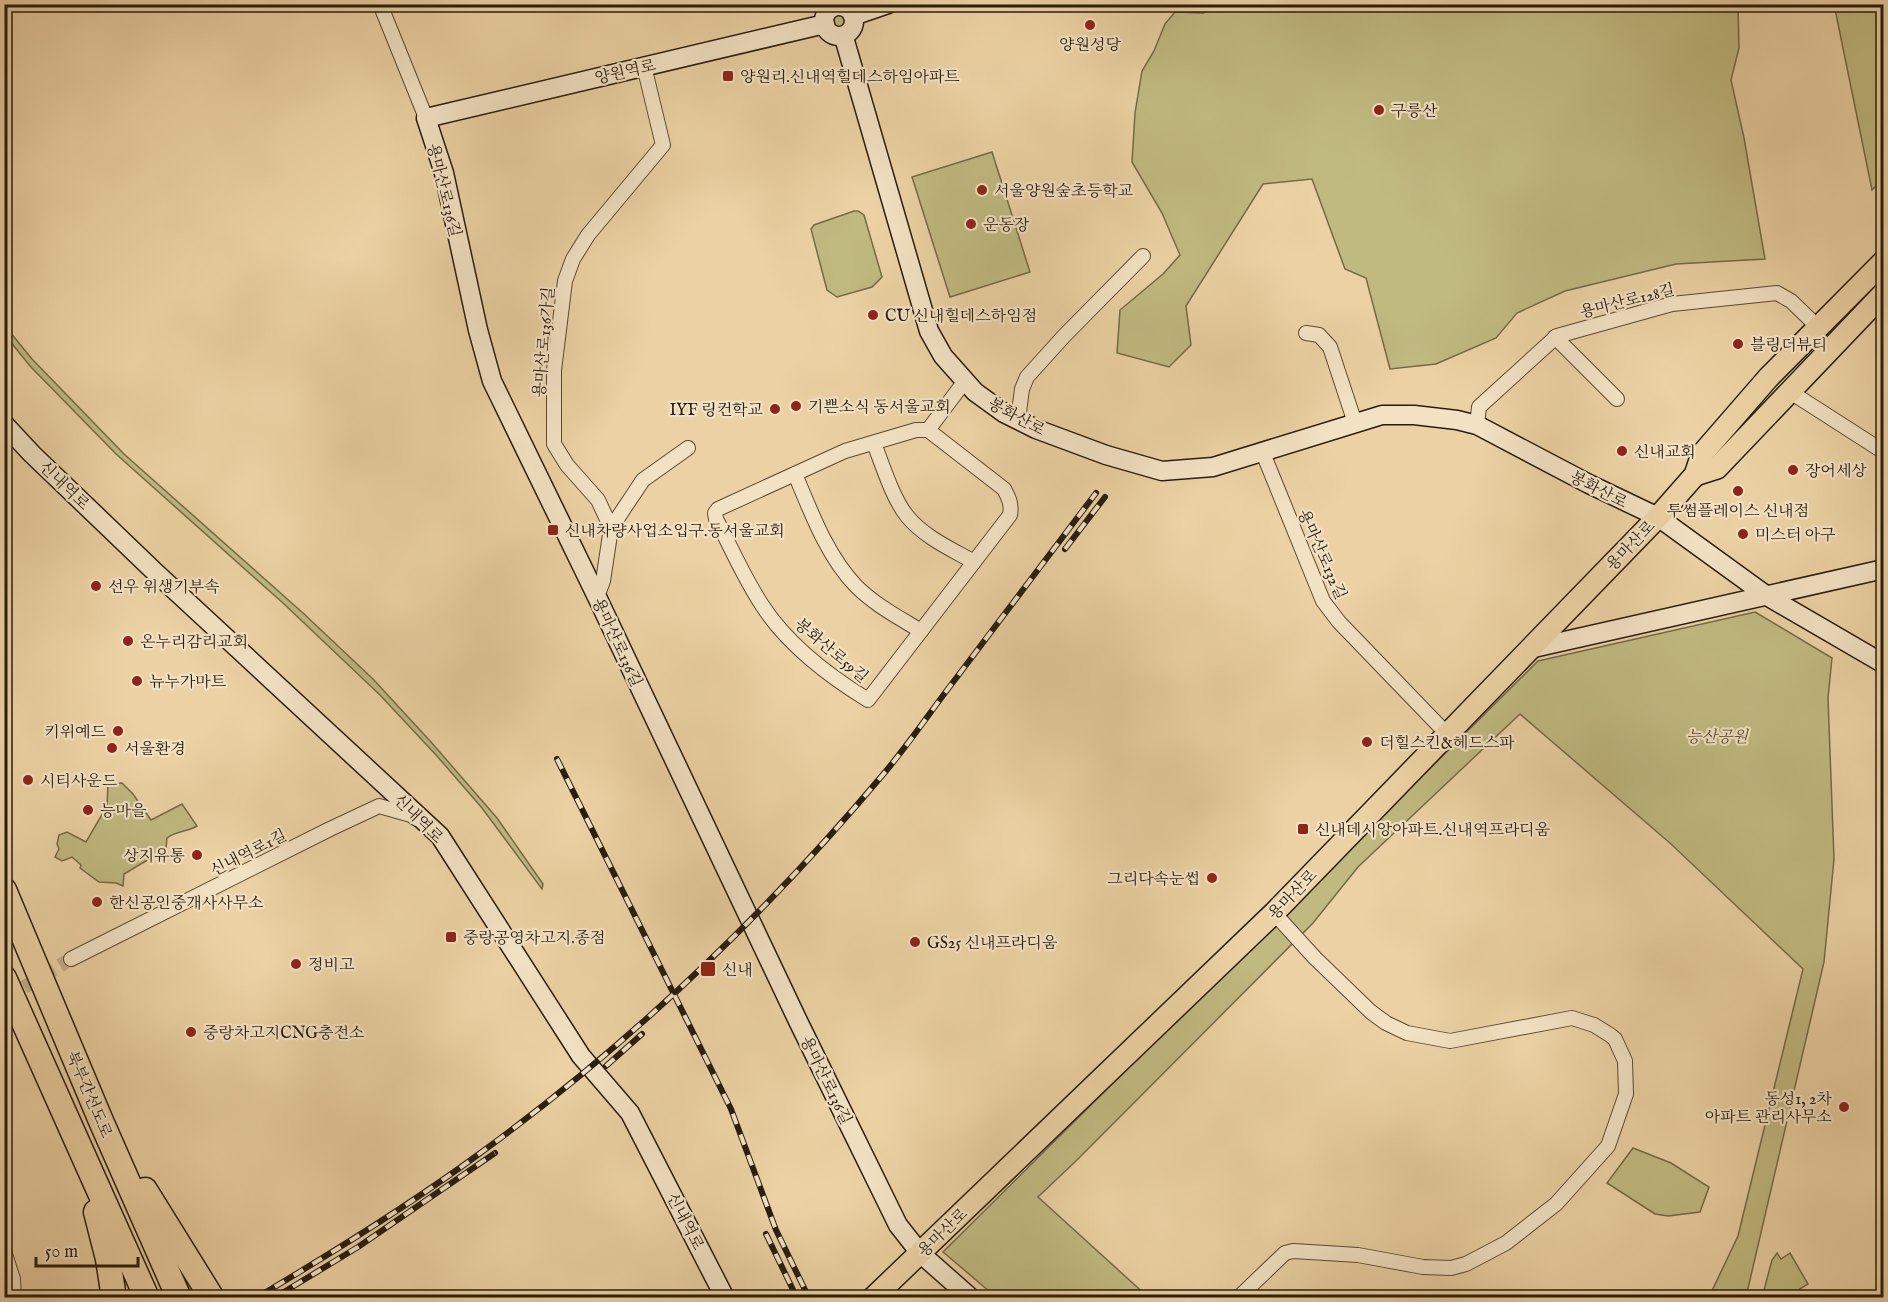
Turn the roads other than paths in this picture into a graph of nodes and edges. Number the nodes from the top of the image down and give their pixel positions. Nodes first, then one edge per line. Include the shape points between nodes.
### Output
1 (381, 4) edge
2 (888, 4) edge
3 (853, 16) junction
4 (825, 24) junction
5 (844, 39) junction
6 (644, 66) junction
7 (426, 118) junction
8 (1143, 256) dead end
9 (1884, 261) edge
10 (1884, 293) edge
11 (1818, 327) junction
12 (1306, 333) dead end
13 (1555, 337) junction
14 (965, 381) junction
15 (1790, 392) junction
16 (1617, 399) dead end
17 (1018, 420) junction
18 (1355, 423) junction
19 (4, 424) edge
20 (1477, 425) junction
21 (928, 430) junction
22 (874, 443) junction
23 (688, 448) dead end
24 (1884, 452) edge
25 (1263, 453) junction
26 (795, 474) junction
27 (1695, 475) junction
28 (1658, 517) junction
29 (611, 528) junction
30 (974, 562) junction
31 (1884, 569) edge
32 (1767, 596) junction
33 (597, 597) junction
34 (921, 631) junction
35 (1528, 650) junction
36 (1884, 664) edge
37 (1447, 734) junction
38 (440, 836) junction
39 (4, 890) edge
40 (1274, 913) junction
41 (71, 959) tunnel mouth
42 (4, 978) edge
43 (101, 1121) junction
44 (77, 1143) junction
45 (4, 1251) edge
46 (920, 1253) junction
47 (14, 1298) edge
48 (114, 1298) edge
49 (147, 1298) edge
50 (179, 1298) edge
51 (212, 1298) edge
52 (725, 1298) edge
53 (873, 1298) edge
54 (971, 1298) edge
55 (1238, 1298) edge

1 - 7 street, 용마산로136길
2 - 3 street
3 - 4 street via 838,7 829,11
3 - 5 street via 854,26
4 - 5 street via 830,33
4 - 6 street, 양원역로
5 - 14 street, 봉화산로 via 928,331
6 - 7 street, 양원역로
6 - 29 street, 용마산로136가길 via 663,144 573,259 565,281 554,370 554,444 598,500
7 - 33 street, 용마산로136길 via 444,173 492,381
8 - 17 street via 1027,376
9 - 11 main road, 용마산로
10 - 15 main road, 용마산로
11 - 13 street, 용마산로128길 via 1777,293 1672,304
11 - 27 main road, 용마산로 via 1702,454
12 - 18 street via 1319,335 1330,347
13 - 16 street
13 - 20 street, 용마산로128길 via 1479,407
14 - 17 street, 봉화산로
14 - 21 street
15 - 24 street
15 - 27 main road, 용마산로 via 1717,468
17 - 25 street, 봉화산로 via 1162,471 1213,467
18 - 20 street, 봉화산로 via 1382,415 1414,415
18 - 25 street, 봉화산로
19 - 38 street, 신내역로 via 155,572
20 - 28 street, 봉화산로
21 - 22 street, 봉화산로59길
21 - 30 street, 봉화산로59길 via 1004,489 1009,498 1010,515
22 - 26 street, 봉화산로59길 via 845,451
22 - 30 street via 906,516 925,533
23 - 29 street via 643,480
25 - 37 street, 용마산로132길 via 1323,601
26 - 34 street via 817,525 856,586 880,607
26 - 34 street, 봉화산로59길 via 716,513 762,605 783,632 868,700
27 - 28 main road, 용마산로
28 - 32 street, 봉화산로
28 - 35 main road, 용마산로
29 - 33 street
30 - 34 street, 봉화산로59길
31 - 32 street
32 - 35 street
32 - 36 street, 봉화산로
33 - 46 street, 용마산로136길 via 798,1022 898,1225
35 - 37 main road, 용마산로
37 - 40 main road, 용마산로
38 - 41 street, 신내역로1길 via 411,815 379,806
38 - 52 street, 신내역로 via 581,1056 630,1113
39 - 43 highway, 북부간선도로
40 - 46 main road, 용마산로
40 - 55 street via 1371,1012 1407,1033 1449,1041 1572,1018 1594,1025 1615,1039 1620,1049 1625,1061 1626,1094 1608,1146 1556,1204 1506,1243 1451,1268 1293,1251 1285,1253
42 - 44 highway, 북부간선도로
43 - 50 highway, 북부간선도로
43 - 51 highway
44 - 48 highway via 108,1259
44 - 49 highway, 북부간선도로
45 - 47 street
46 - 53 main road, 용마산로
46 - 54 street, 용마산로136길

